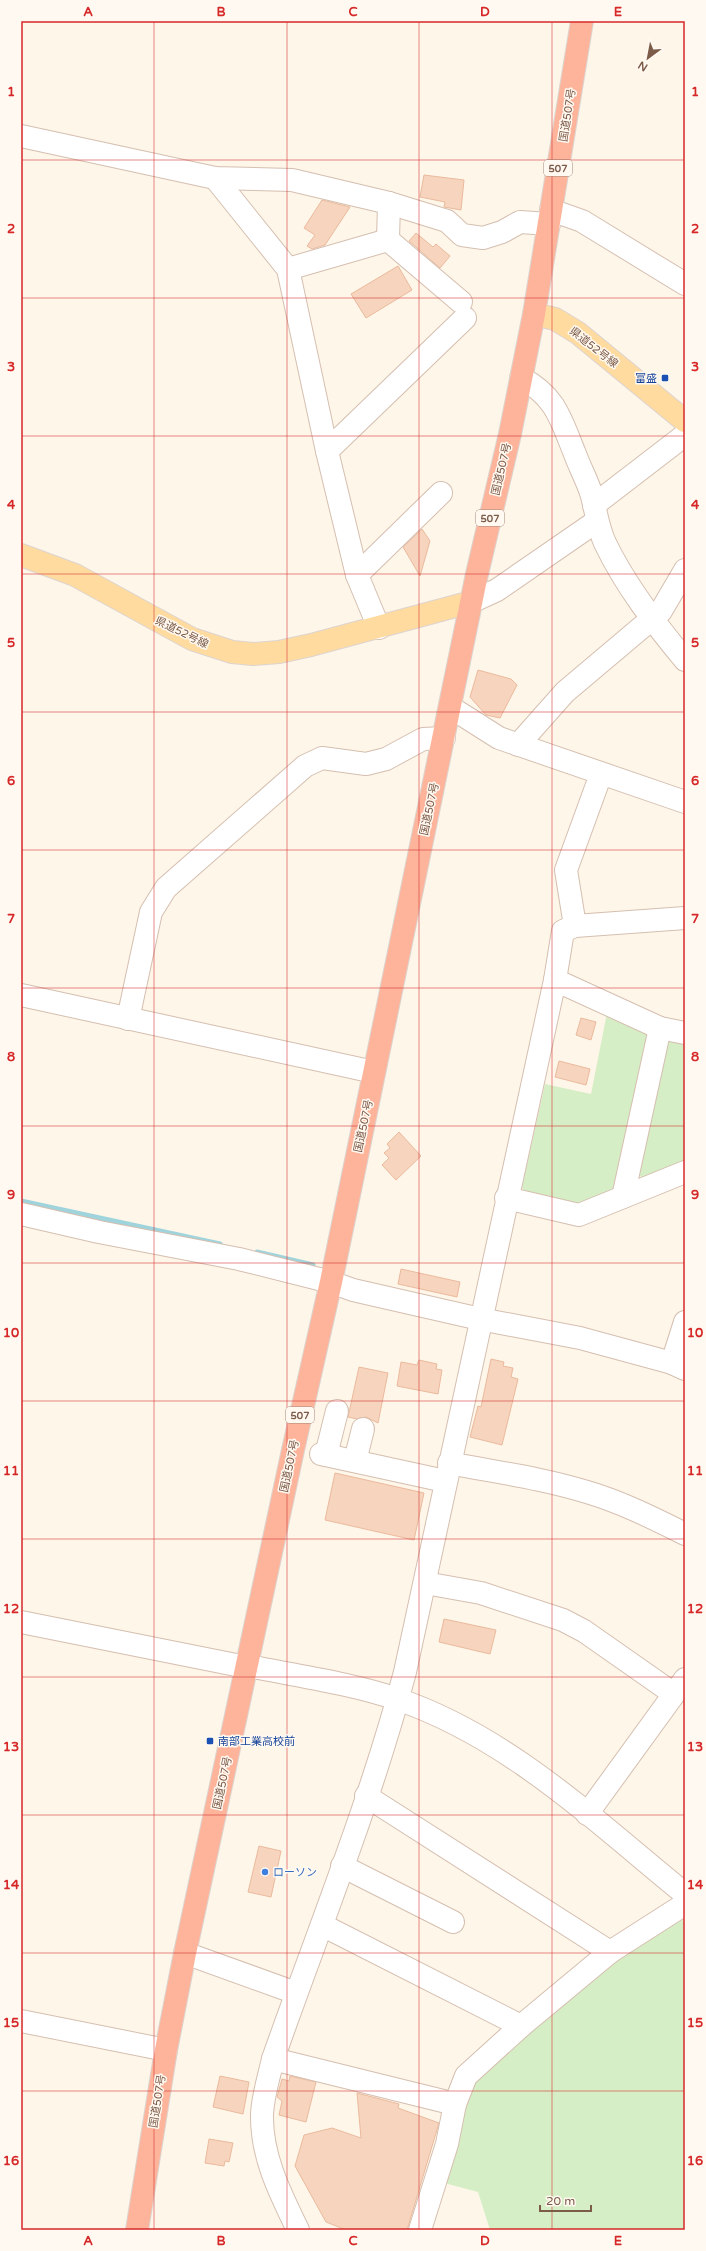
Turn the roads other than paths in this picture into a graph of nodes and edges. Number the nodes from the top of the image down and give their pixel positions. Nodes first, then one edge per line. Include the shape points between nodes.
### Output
1 (582, 21) edge
2 (21, 136) edge
3 (215, 178) junction
4 (389, 203) junction
5 (550, 217) junction
6 (388, 240) junction
7 (288, 269) junction
8 (685, 284) edge
9 (534, 314) junction
10 (521, 378) junction
11 (685, 421) edge
12 (685, 434) edge
13 (327, 451) junction
14 (441, 493) dead end
15 (595, 513) junction
16 (21, 555) edge
17 (685, 570) edge
18 (358, 575) junction
19 (471, 602) junction
20 (653, 620) junction
21 (379, 628) junction
22 (685, 660) edge
23 (450, 707) junction
24 (444, 738) junction
25 (518, 745) junction
26 (601, 774) junction
27 (685, 802) edge
28 (685, 918) edge
29 (575, 926) junction
30 (555, 980) junction
31 (21, 995) edge
32 (128, 1019) junction
33 (660, 1028) junction
34 (685, 1033) edge
35 (374, 1072) junction
36 (685, 1172) edge
37 (623, 1197) junction
38 (506, 1198) junction
39 (21, 1214) edge
40 (331, 1282) junction
41 (480, 1319) junction
42 (685, 1322) edge
43 (679, 1366) edge
44 (337, 1411) dead end
45 (363, 1429) dead end
46 (355, 1461) junction
47 (447, 1472) junction
48 (685, 1534) edge
49 (424, 1583) junction
50 (21, 1622) edge
51 (246, 1666) junction
52 (680, 1686) edge
53 (398, 1699) junction
54 (366, 1796) junction
55 (587, 1814) junction
56 (342, 1866) junction
57 (685, 1894) edge
58 (685, 1904) edge
59 (453, 1922) dead end
60 (322, 1926) junction
61 (610, 1952) junction
62 (185, 1953) junction
63 (296, 1993) junction
64 (21, 2021) edge
65 (521, 2026) junction
66 (166, 2050) junction
67 (273, 2059) junction
68 (455, 2104) junction
69 (137, 2230) edge
70 (298, 2230) edge
71 (420, 2230) edge

1 - 5 highway, 国道507号 / 507
2 - 3 street
3 - 4 street via 292,180
3 - 7 street
4 - 5 street via 447,221 462,235 483,238 502,232 520,222
4 - 6 street
5 - 8 street via 582,220
5 - 9 highway, 国道507号 / 507
6 - 7 street
6 - 13 street via 463,310
7 - 13 street
9 - 10 highway, 国道507号 / 507
9 - 11 main road, 県道52号線 via 555,319 578,333
10 - 15 street via 540,389 554,405 592,494
10 - 19 highway, 国道507号 / 507
12 - 15 street
13 - 18 street
14 - 18 street
15 - 19 street via 540,562 497,590
15 - 20 street via 604,542
16 - 21 main road, 県道52号線 via 75,575 192,639 232,652 279,652
17 - 20 street via 672,596
18 - 21 street
19 - 21 main road, 県道52号線
19 - 23 highway, 国道507号 / 507
20 - 22 street
20 - 25 street via 565,692
23 - 24 highway, 国道507号 / 507
23 - 25 street via 488,733
24 - 32 street via 423,739 386,759 366,764 322,758 305,766 166,888 151,912
24 - 35 highway, 国道507号 / 507
25 - 26 street
26 - 27 street
26 - 29 street via 566,870
28 - 29 street
29 - 30 street via 562,931
30 - 33 street
30 - 38 street
31 - 32 street
32 - 35 street
33 - 34 street
33 - 37 street
35 - 40 highway, 国道507号 / 507
36 - 37 street
37 - 38 street via 579,1215
38 - 41 street
39 - 40 street via 239,1259
40 - 41 street via 353,1290
40 - 51 highway, 国道507号 / 507
41 - 43 street via 580,1338
41 - 47 street
42 - 43 street
44 - 46 street via 324,1454
45 - 46 street
46 - 47 street
47 - 48 street via 546,1481 587,1492 639,1511
47 - 49 street
49 - 52 street via 481,1593 564,1620
49 - 53 street
50 - 51 street
51 - 53 street
51 - 62 highway, 国道507号 / 507
52 - 55 street
53 - 54 street
53 - 55 street via 497,1746 526,1765
54 - 56 street
54 - 61 street
55 - 57 street
56 - 59 street
56 - 60 street
58 - 61 street
60 - 63 street
60 - 65 street
61 - 65 street
62 - 63 street
62 - 66 highway, 国道507号 / 507
63 - 67 street
64 - 66 street
65 - 68 street via 466,2076
66 - 69 highway, 国道507号 / 507
67 - 68 street
67 - 70 street via 262,2114 265,2143 274,2182
68 - 71 street via 447,2144

